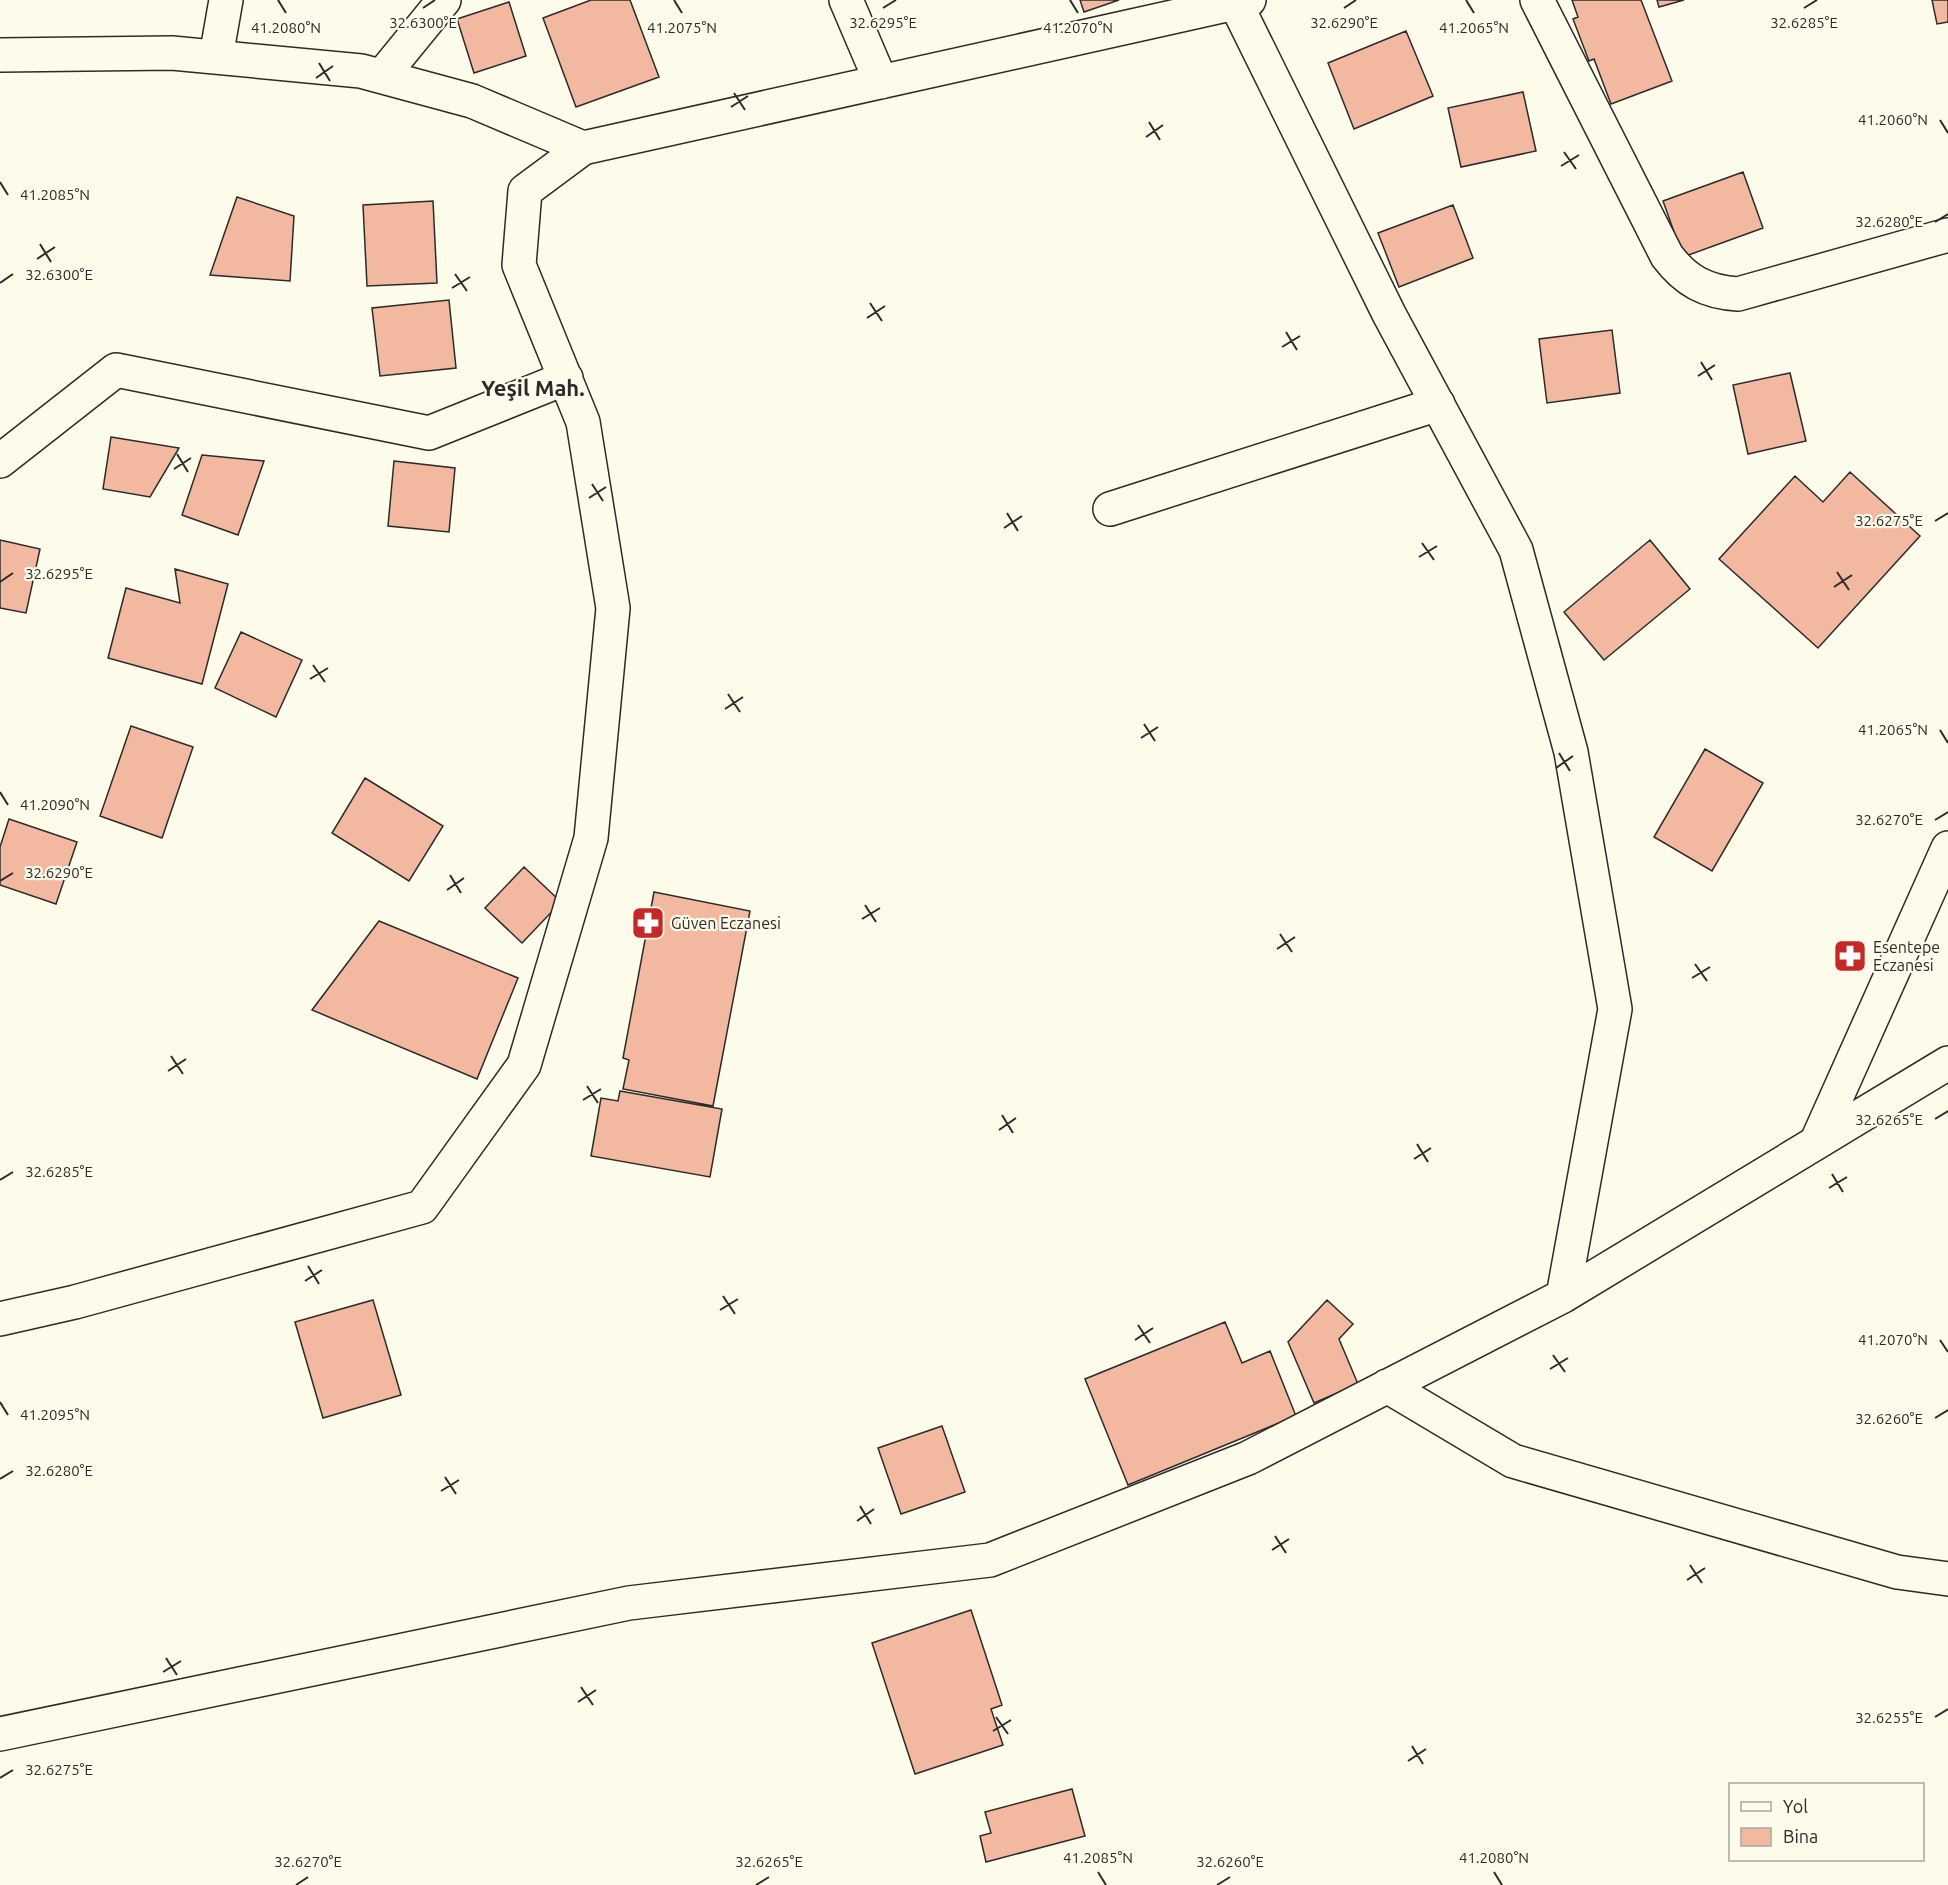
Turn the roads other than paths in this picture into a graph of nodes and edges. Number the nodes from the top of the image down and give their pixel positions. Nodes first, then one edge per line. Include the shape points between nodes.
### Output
1 (226, 0) edge
2 (444, 0) edge
3 (846, 0) edge
4 (1537, 0) edge
5 (1243, 2) edge
6 (0, 55) edge
7 (216, 57) junction
8 (382, 76) junction
9 (881, 82) junction
10 (583, 148) junction
11 (1948, 235) edge
12 (566, 378) junction
13 (1438, 404) junction
14 (0, 461) edge
15 (1110, 509) dead end
16 (1948, 848) edge
17 (1948, 1063) edge
18 (1816, 1143) junction
19 (1563, 1296) junction
20 (0, 1319) edge
21 (1387, 1386) junction
22 (1948, 1579) edge
23 (0, 1734) edge

1 - 7 street
2 - 8 street
3 - 9 street
4 - 11 street via 1667,256 1682,274 1701,287 1738,294
5 - 9 street
5 - 13 street via 1389,314
6 - 7 street via 172,53
7 - 8 street
8 - 10 street via 472,101
9 - 10 street
10 - 12 street via 525,190 519,265
12 - 14 street via 429,433 116,370
12 - 20 street via 584,422 613,608 591,838 524,1065 422,1207
13 - 15 street
13 - 19 street via 1516,550 1571,752 1615,1009
16 - 18 street
17 - 18 street
18 - 19 street
19 - 21 street
21 - 22 street via 1513,1461 1897,1572
21 - 23 street via 1248,1458 990,1560 629,1603

